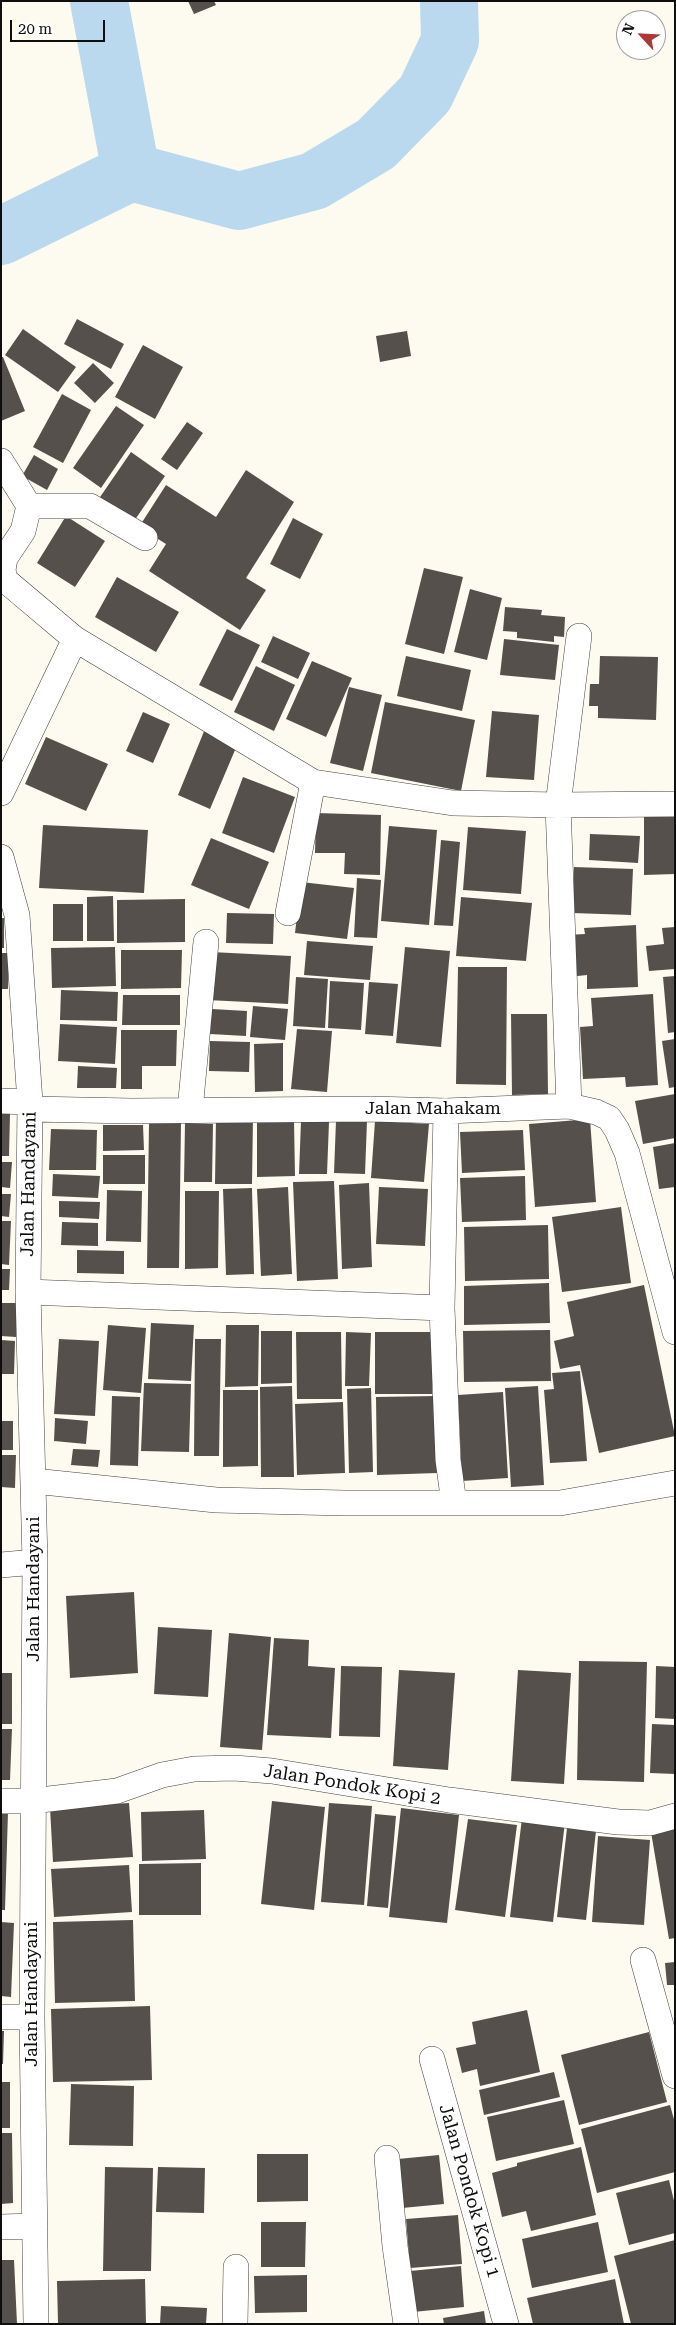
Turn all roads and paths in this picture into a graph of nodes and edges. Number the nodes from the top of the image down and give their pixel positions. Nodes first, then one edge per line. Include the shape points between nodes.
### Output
1 (1, 461) edge
2 (29, 506) junction
3 (145, 538) dead end
4 (579, 636) dead end
5 (75, 639) junction
6 (314, 782) junction
7 (1, 793) edge
8 (675, 804) edge
9 (558, 806) junction
10 (1, 857) edge
11 (288, 913) dead end
12 (206, 942) dead end
13 (1, 1101) edge
14 (30, 1105) junction
15 (568, 1106) junction
16 (190, 1110) junction
17 (446, 1111) junction
18 (28, 1292) junction
19 (442, 1308) junction
20 (675, 1332) edge
21 (34, 1481) junction
22 (675, 1483) edge
23 (454, 1503) junction
24 (35, 1562) junction
25 (1, 1566) edge
26 (32, 1801) junction
27 (1, 1802) edge
28 (675, 1816) edge
29 (643, 1960) dead end
30 (1, 2017) edge
31 (32, 2018) junction
32 (432, 2059) dead end
33 (675, 2076) edge
34 (387, 2158) dead end
35 (35, 2226) junction
36 (1, 2228) edge
37 (236, 2267) dead end
38 (36, 2324) edge
39 (235, 2324) edge
40 (406, 2324) edge
41 (506, 2324) edge

1 - 2 street
2 - 3 street via 90,506
2 - 5 street via 23,531 5,558 5,580
4 - 9 street
5 - 6 street
5 - 7 street
6 - 9 street via 454,803
6 - 11 street
8 - 9 street
9 - 15 street
10 - 14 street, Jalan Handayani via 17,916
12 - 16 street
13 - 14 street, Jalan Mahakam
14 - 16 street, Jalan Mahakam via 132,1112
14 - 18 street, Jalan Handayani
15 - 17 street, Jalan Mahakam
15 - 20 street, Jalan Mahakam via 609,1118 617,1130 627,1153
16 - 17 street, Jalan Mahakam
17 - 19 street
18 - 19 street
18 - 21 street, Jalan Handayani
19 - 23 street via 448,1460
21 - 23 street via 216,1500
21 - 24 street, Jalan Handayani
22 - 23 street via 560,1503
24 - 25 street
24 - 26 street, Jalan Handayani
26 - 27 street, Jalan Pondok Kopi 2
26 - 28 street, Jalan Pondok Kopi 2 via 118,1791 162,1775 194,1769 234,1768 618,1822 650,1823
26 - 31 street, Jalan Handayani
29 - 33 street
30 - 31 street
31 - 35 street, Jalan Handayani
32 - 41 street, Jalan Pondok Kopi 1
34 - 40 street
35 - 36 street
35 - 38 street, Jalan Handayani
37 - 39 street

